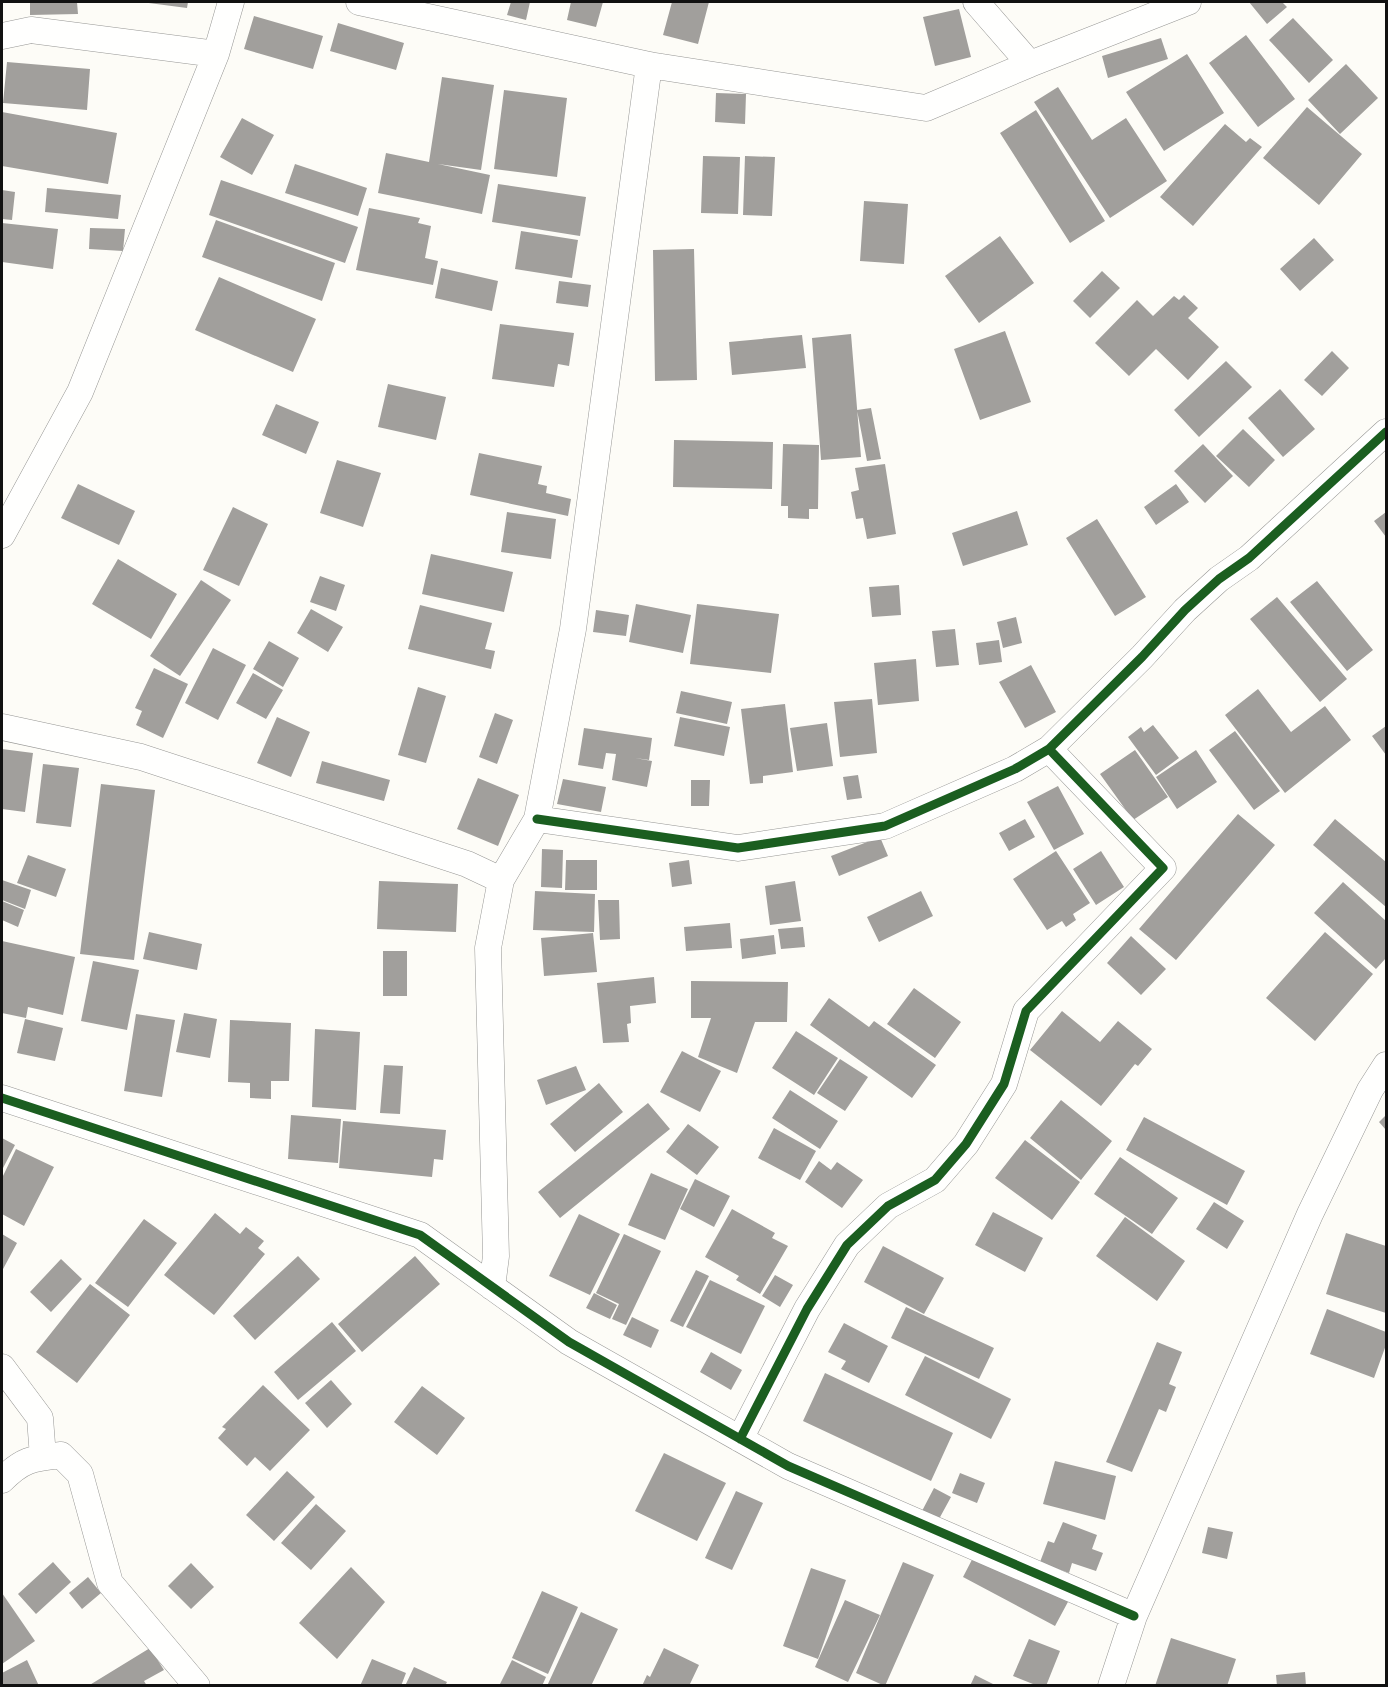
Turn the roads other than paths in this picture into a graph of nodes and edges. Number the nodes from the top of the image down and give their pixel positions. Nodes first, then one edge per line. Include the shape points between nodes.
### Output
1 (231, 2) edge
2 (359, 2) edge
3 (976, 2) edge
4 (1188, 2) edge
5 (2, 36) edge
6 (216, 54) junction
7 (1030, 64) junction
8 (649, 65) junction
9 (1386, 432) edge
10 (2, 535) edge
11 (2, 728) edge
12 (1049, 750) junction
13 (537, 819) junction
14 (501, 880) junction
15 (1386, 1065) edge
16 (2, 1098) edge
17 (492, 1287) junction
18 (2, 1367) edge
19 (740, 1439) junction
20 (43, 1457) junction
21 (2, 1480) edge
22 (1134, 1616) junction
23 (1114, 1685) edge
24 (197, 1686) edge

1 - 6 street
2 - 8 street
3 - 7 street
4 - 7 street
5 - 6 street via 31,30
6 - 10 street via 80,392
7 - 8 street via 926,108
8 - 13 street via 573,629
9 - 12 street via 1249,558 1185,610
11 - 14 street via 141,757 467,864
12 - 13 street via 885,826 738,848
12 - 19 street via 1163,868 1026,1011 1004,1083 966,1144 935,1180 888,1206 847,1245 807,1309
13 - 14 street
14 - 17 street via 488,948 496,1256
15 - 22 street via 1310,1214
16 - 17 street via 420,1235
17 - 19 street via 569,1342
18 - 20 street via 40,1418
19 - 22 street via 788,1466
20 - 21 street via 18,1464
20 - 24 street via 61,1455 80,1474 110,1583
22 - 23 street

